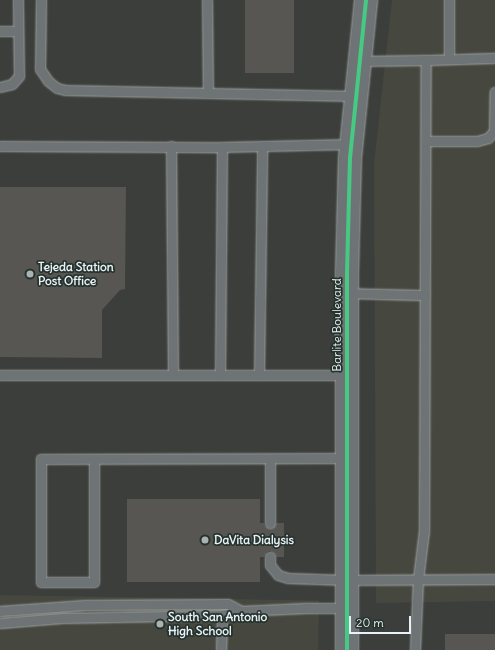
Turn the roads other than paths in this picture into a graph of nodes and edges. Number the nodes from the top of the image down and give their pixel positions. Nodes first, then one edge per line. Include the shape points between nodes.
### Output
1 (18, 0) edge
2 (41, 0) edge
3 (207, 0) edge
4 (366, 0) edge
5 (449, 0) edge
6 (0, 31) edge
7 (18, 31) junction
8 (495, 58) edge
9 (426, 60) junction
10 (449, 60) junction
11 (360, 61) junction
12 (0, 87) edge
13 (495, 92) edge
14 (208, 93) junction
15 (356, 96) junction
16 (426, 141) junction
17 (352, 144) junction
18 (0, 146) edge
19 (170, 146) junction
20 (262, 146) junction
21 (222, 147) junction
22 (347, 293) junction
23 (425, 295) junction
24 (0, 375) edge
25 (173, 375) junction
26 (220, 375) junction
27 (259, 375) junction
28 (347, 375) junction
29 (346, 458) junction
30 (94, 459) junction
31 (270, 459) junction
32 (270, 523) dead end
33 (270, 557) dead end
34 (418, 579) junction
35 (495, 579) edge
36 (347, 580) junction
37 (347, 608) junction
38 (0, 611) edge
39 (241, 611) junction
40 (222, 615) junction
41 (0, 623) edge
42 (221, 650) edge
43 (347, 650) edge
44 (414, 650) edge

1 - 7 lane
2 - 14 lane via 40,69 48,81 57,88
3 - 14 lane
4 - 11 street, Barlite Boulevard
5 - 10 lane
6 - 7 lane
7 - 12 lane via 19,76 12,84
8 - 10 lane
9 - 10 lane
9 - 11 lane
9 - 16 lane
11 - 15 street, Barlite Boulevard
13 - 16 lane via 494,131 488,138 477,141
14 - 15 lane
15 - 17 street, Barlite Boulevard
16 - 23 lane
17 - 20 lane
17 - 22 street, Barlite Boulevard
18 - 19 lane
19 - 21 lane
19 - 25 lane
20 - 21 lane
20 - 27 lane
21 - 26 lane
22 - 23 lane
22 - 28 street, Barlite Boulevard
23 - 34 lane via 424,530
24 - 25 lane
25 - 26 lane
26 - 27 lane
27 - 28 lane
28 - 29 street, Barlite Boulevard
29 - 31 lane
29 - 36 street, Barlite Boulevard
30 - 30 lane via 41,459 41,582 94,582
30 - 31 lane
31 - 32 lane
33 - 36 lane via 270,565 278,575 288,578
34 - 35 lane
34 - 36 lane
34 - 44 lane
36 - 37 street, Barlite Boulevard
37 - 39 lane
37 - 43 street, Barlite Boulevard
38 - 39 lane via 85,605 228,604
39 - 40 lane
40 - 41 lane via 62,618
40 - 42 lane

